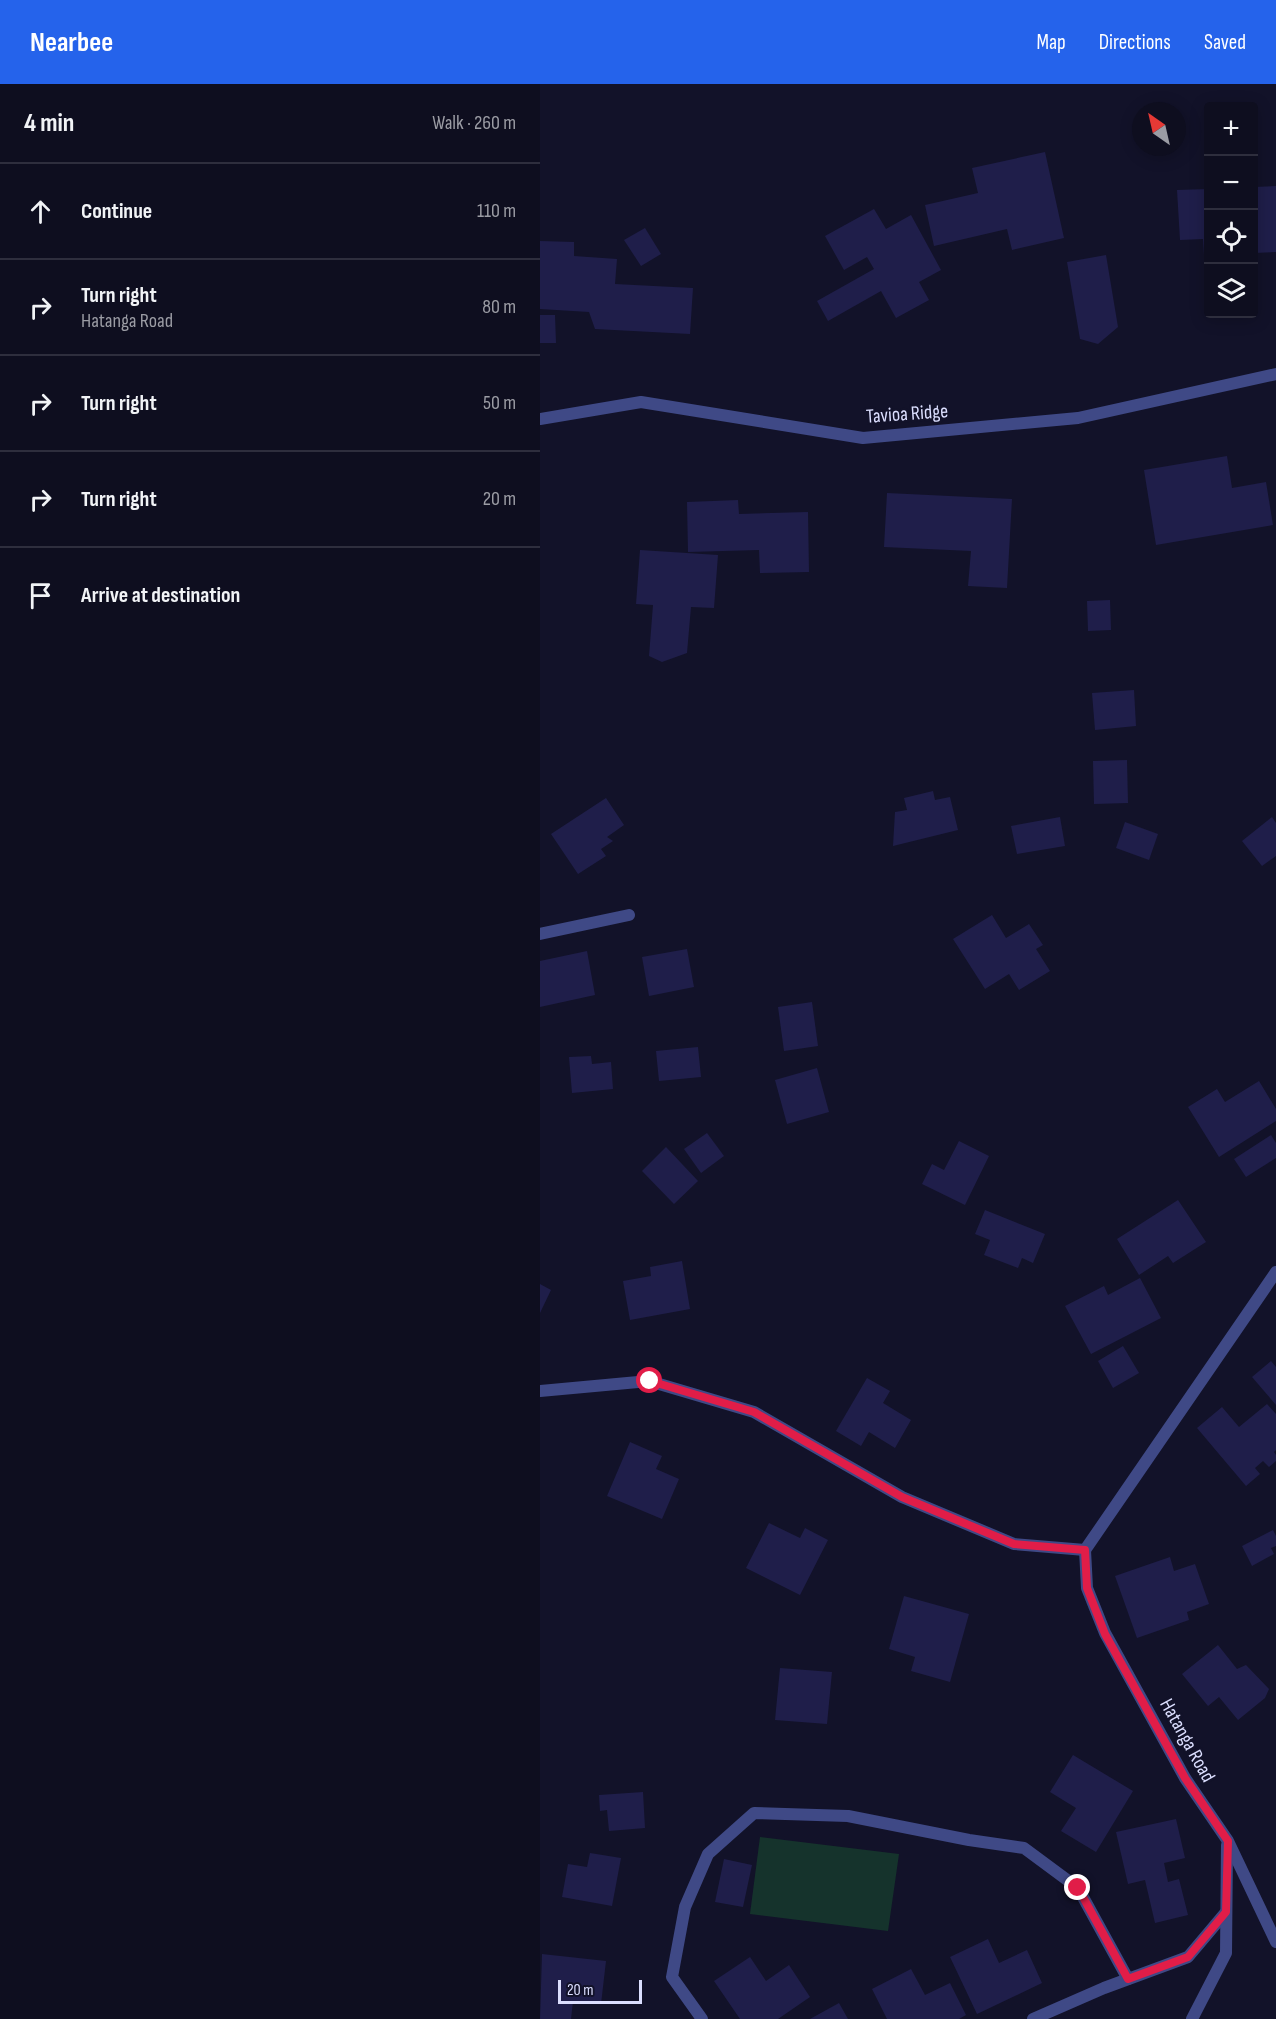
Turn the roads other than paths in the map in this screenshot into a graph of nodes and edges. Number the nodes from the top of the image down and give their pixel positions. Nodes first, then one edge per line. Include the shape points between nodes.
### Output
1 (1276, 375) edge
2 (540, 418) edge
3 (629, 915) dead end
4 (540, 934) edge
5 (1276, 1272) edge
6 (540, 1391) edge
7 (1085, 1550) junction
8 (1228, 1841) junction
9 (1226, 1912) junction
10 (1276, 1942) edge
11 (1128, 1979) junction
12 (702, 2019) edge
13 (1033, 2019) edge
14 (1192, 2019) edge

1 - 2 street, Tavioa Ridge via 1078,418 863,438 641,402
3 - 4 street
5 - 7 street
6 - 7 street via 650,1381 754,1412 902,1497 1014,1544
7 - 8 street, Hatanga Road via 1087,1588 1105,1634 1185,1778
8 - 9 street
8 - 10 street, Hatanga Road
9 - 11 street via 1188,1957
9 - 14 street via 1226,1953
11 - 12 street via 1078,1888 1024,1848 848,1816 754,1813 708,1854 685,1907 672,1977
11 - 13 street

